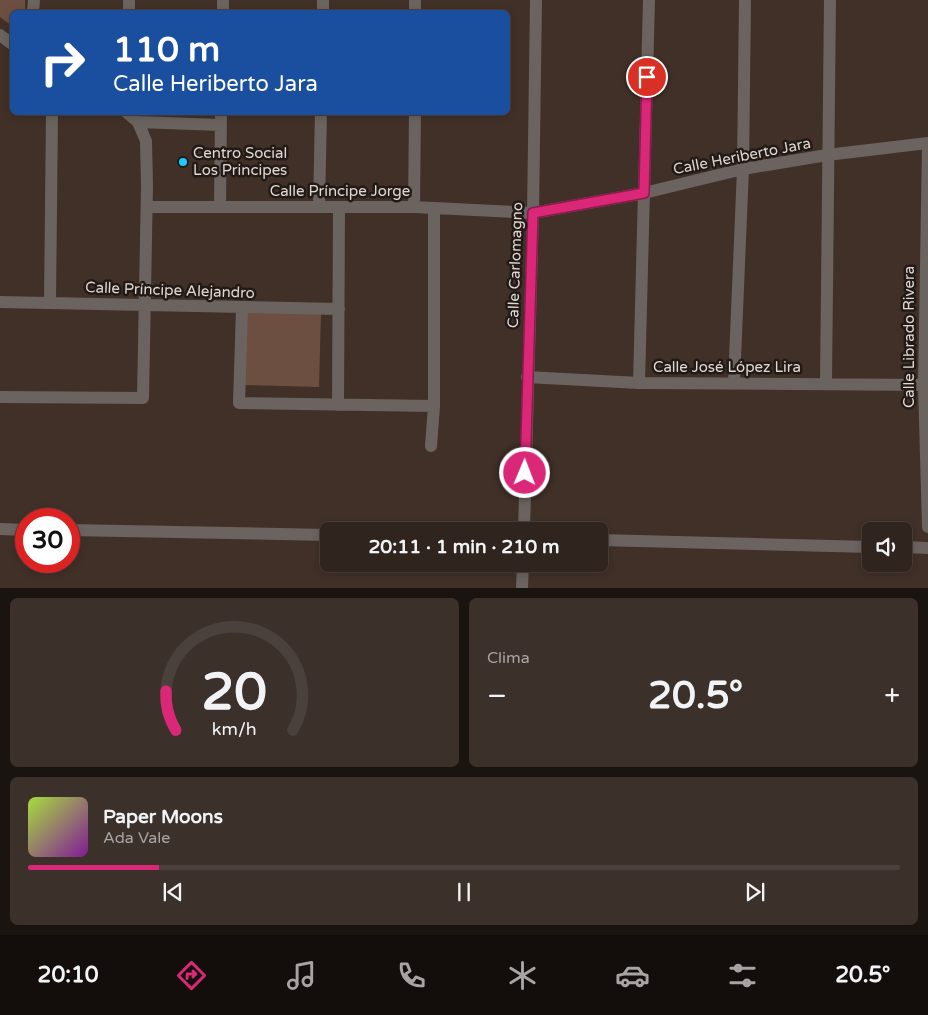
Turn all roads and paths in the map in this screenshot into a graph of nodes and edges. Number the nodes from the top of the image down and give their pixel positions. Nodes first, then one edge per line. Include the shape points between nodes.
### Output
1 (536, 0) edge
2 (649, 0) edge
3 (745, 0) edge
4 (830, 0) edge
5 (52, 115) edge
6 (130, 115) edge
7 (321, 115) edge
8 (415, 115) edge
9 (221, 119) edge
10 (138, 122) junction
11 (928, 145) edge
12 (827, 155) junction
13 (743, 169) junction
14 (644, 193) junction
15 (319, 206) junction
16 (147, 207) junction
17 (220, 207) junction
18 (339, 207) junction
19 (414, 207) junction
20 (434, 208) junction
21 (533, 213) junction
22 (0, 302) edge
23 (50, 302) junction
24 (146, 306) junction
25 (242, 309) junction
26 (339, 310) junction
27 (527, 377) junction
28 (734, 382) junction
29 (639, 383) junction
30 (826, 383) junction
31 (926, 385) edge
32 (0, 397) edge
33 (338, 405) junction
34 (434, 406) junction
35 (431, 446) dead end
36 (524, 522) edge
37 (928, 528) edge
38 (0, 529) edge
39 (15, 530) edge
40 (80, 530) edge
41 (320, 535) edge
42 (608, 540) edge
43 (862, 547) edge
44 (912, 548) edge
45 (928, 548) edge
46 (523, 572) edge
47 (522, 588) edge

1 - 21 street, Calle Carlomagno
2 - 14 street
3 - 13 street
4 - 12 street
5 - 23 street
6 - 10 street
7 - 15 street
8 - 19 street
9 - 10 street
9 - 17 street
10 - 16 street via 146,141
11 - 12 street, Calle Heriberto Jara
11 - 31 street, Calle Librado Rivera
12 - 13 street, Calle Heriberto Jara
12 - 30 street
13 - 14 street, Calle Heriberto Jara
13 - 28 street
14 - 21 street, Calle Heriberto Jara
14 - 29 street
15 - 17 street, Calle Príncipe Jorge
15 - 18 street, Calle Príncipe Jorge
16 - 17 street, Calle Príncipe Jorge
16 - 24 street
18 - 19 street, Calle Príncipe Jorge
18 - 26 street
19 - 20 street, Calle Príncipe Jorge
20 - 21 street, Calle Príncipe Jorge
20 - 34 street
21 - 27 street, Calle Carlomagno
22 - 23 street, Calle Príncipe Alejandro
23 - 24 street, Calle Príncipe Alejandro
24 - 25 street, Calle Príncipe Alejandro
24 - 32 street via 143,398
25 - 26 street, Calle Príncipe Alejandro
25 - 33 street via 239,402
26 - 33 street
27 - 29 street, Calle José López Lira
27 - 36 street, Calle Carlomagno
28 - 29 street, Calle José López Lira
28 - 30 street, Calle José López Lira
30 - 31 street, Calle José López Lira
31 - 37 street, Calle Librado Rivera
33 - 34 street
34 - 35 street
38 - 39 street
40 - 41 street
42 - 43 street
44 - 45 street
46 - 47 street

